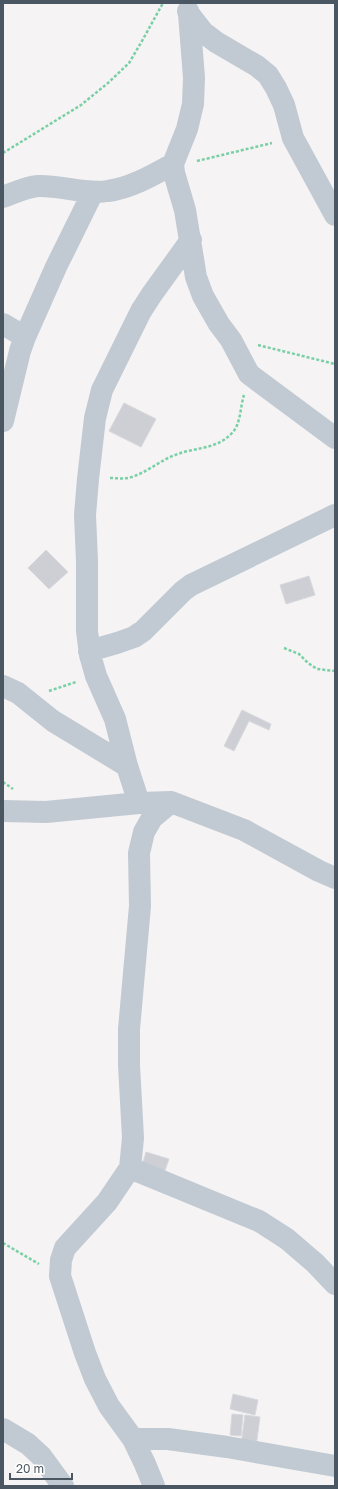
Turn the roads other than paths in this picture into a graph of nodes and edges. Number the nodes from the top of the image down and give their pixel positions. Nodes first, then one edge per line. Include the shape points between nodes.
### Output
1 (187, 9) edge
2 (173, 164) junction
3 (93, 192) junction
4 (3, 197) edge
5 (335, 215) edge
6 (191, 240) junction
7 (3, 324) edge
8 (25, 337) junction
9 (3, 421) edge
10 (335, 438) edge
11 (335, 515) edge
12 (90, 651) junction
13 (3, 686) edge
14 (127, 766) junction
15 (171, 802) junction
16 (139, 803) junction
17 (3, 811) edge
18 (335, 878) edge
19 (130, 1168) junction
20 (335, 1284) edge
21 (3, 1429) edge
22 (133, 1439) junction
23 (335, 1464) edge
24 (63, 1486) edge
25 (154, 1486) edge

1 - 2 street via 194,78 193,104 187,130
1 - 5 street via 203,32 268,75 284,105 293,138
2 - 3 street via 127,186
2 - 6 street
3 - 4 street via 40,186
3 - 8 street via 66,244
6 - 10 street via 199,286 249,374
6 - 12 street via 142,312 102,390 95,418 86,515 87,630
7 - 8 street
8 - 9 street
11 - 12 street via 191,585 134,637
12 - 14 street via 96,676 115,718
13 - 14 street via 18,693 53,721
14 - 16 street
15 - 16 street
15 - 18 street via 244,830
15 - 19 street via 152,818 144,832 139,853 140,906 129,1029 128,1065 133,1138
16 - 17 street via 46,812
19 - 20 street via 259,1221 287,1239
19 - 22 street via 107,1202 65,1248 60,1276 95,1379 109,1406
21 - 24 street via 28,1444 41,1456
22 - 23 street via 168,1439
22 - 25 street

